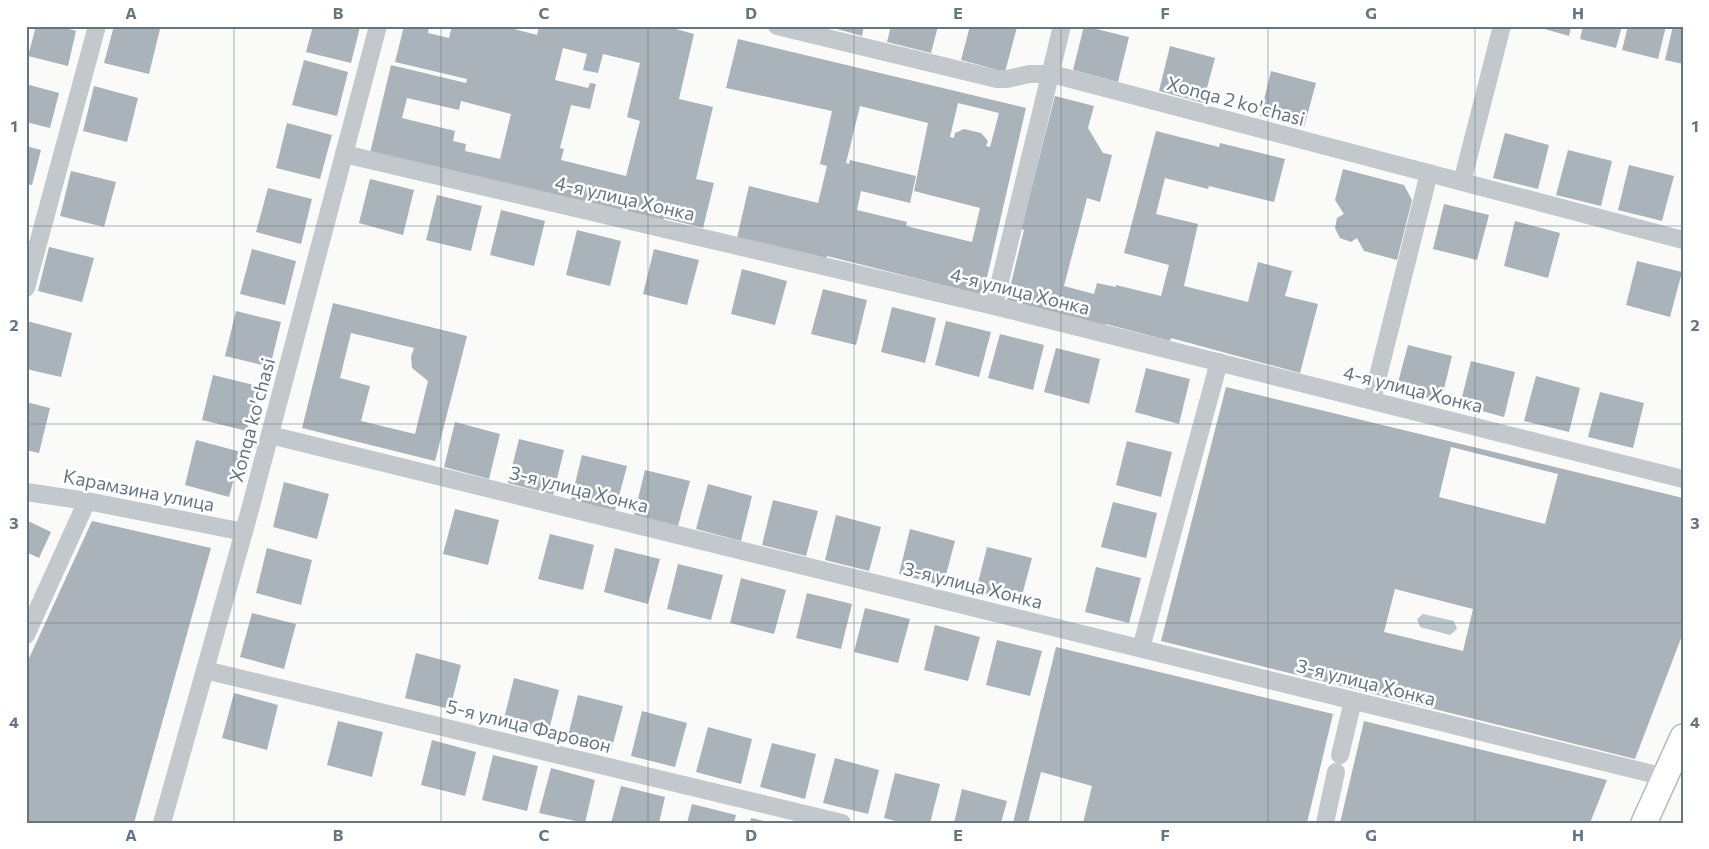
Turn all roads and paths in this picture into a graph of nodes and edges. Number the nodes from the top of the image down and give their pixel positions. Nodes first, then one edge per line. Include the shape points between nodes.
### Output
1 (97, 26) edge
2 (378, 26) edge
3 (776, 26) edge
4 (1062, 26) edge
5 (1502, 26) edge
6 (1052, 74) junction
7 (344, 154) junction
8 (1429, 173) junction
9 (1462, 182) junction
10 (1683, 240) edge
11 (26, 288) edge
12 (994, 306) junction
13 (1220, 362) junction
14 (1372, 400) junction
15 (270, 435) junction
16 (1683, 479) edge
17 (26, 492) edge
18 (87, 501) junction
19 (244, 532) junction
20 (26, 634) edge
21 (1141, 648) junction
22 (206, 670) junction
23 (1353, 701) junction
24 (1683, 737) edge
25 (1665, 777) junction
26 (162, 823) edge
27 (842, 823) edge
28 (1325, 823) edge
29 (1644, 823) edge

1 - 11 street
2 - 7 street, Xonqa ko'chasi
3 - 6 street, Xonqa 2 ko'chasi via 997,79
4 - 6 street
5 - 9 street
6 - 8 street, Xonqa 2 ko'chasi
6 - 12 street
7 - 12 street, 4-я улица Хонка
7 - 15 street, Xonqa ko'chasi
8 - 9 street, Xonqa 2 ko'chasi
8 - 14 street
9 - 10 street, Xonqa 2 ko'chasi
12 - 13 street, 4-я улица Хонка
13 - 14 street, 4-я улица Хонка
13 - 21 street
14 - 16 street, 4-я улица Хонка
15 - 19 street, Xonqa ko'chasi
15 - 21 street, 3-я улица Хонка
17 - 18 street, Карамзина улица
18 - 19 street, Карамзина улица
18 - 20 street
19 - 22 street, Xonqa ko'chasi
21 - 23 street, 3-я улица Хонка
22 - 26 street, Xonqa ko'chasi
22 - 27 street, 5-я улица Фаровон
23 - 25 street, 3-я улица Хонка
23 - 28 street
24 - 25 main road
25 - 29 main road

